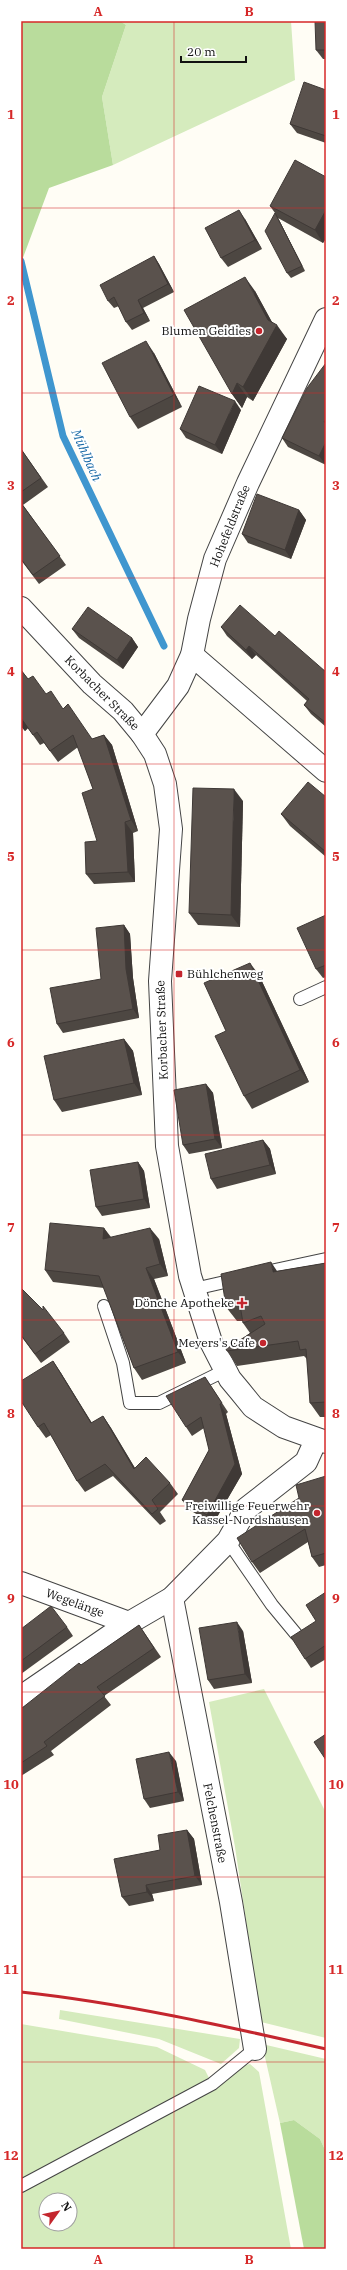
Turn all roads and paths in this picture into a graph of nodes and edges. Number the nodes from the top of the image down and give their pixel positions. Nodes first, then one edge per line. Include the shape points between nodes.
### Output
1 (326, 318) edge
2 (21, 608) edge
3 (192, 655) junction
4 (142, 734) junction
5 (326, 771) edge
6 (326, 987) edge
7 (300, 999) dead end
8 (326, 1259) edge
9 (194, 1289) junction
10 (104, 1306) edge
11 (226, 1370) junction
12 (321, 1441) edge
13 (228, 1541) junction
14 (21, 1583) edge
15 (172, 1598) junction
16 (129, 1623) junction
17 (296, 1634) edge
18 (21, 1697) edge
19 (255, 2050) joint
20 (21, 2186) edge

1 - 3 street, Hohefeldstraße via 248,482 215,559
2 - 4 street, Korbacher Straße via 92,684 123,711
3 - 4 street, Hohefeldstraße via 178,686
3 - 5 street
4 - 9 street, Korbacher Straße via 155,754 165,784 171,829 160,981 167,1146
6 - 7 lane
8 - 9 lane
9 - 11 street, Korbacher Straße via 211,1342
10 - 11 lane via 123,1363 130,1403 159,1403
11 - 12 street, Korbacher Straße via 253,1407 284,1427
12 - 13 street via 306,1462 246,1509
13 - 15 street
13 - 17 lane via 272,1606
14 - 16 street, Wegelänge
15 - 16 street
15 - 19 street, Felchenstraße via 231,1902
16 - 18 street
19 - 20 lane via 212,2084

